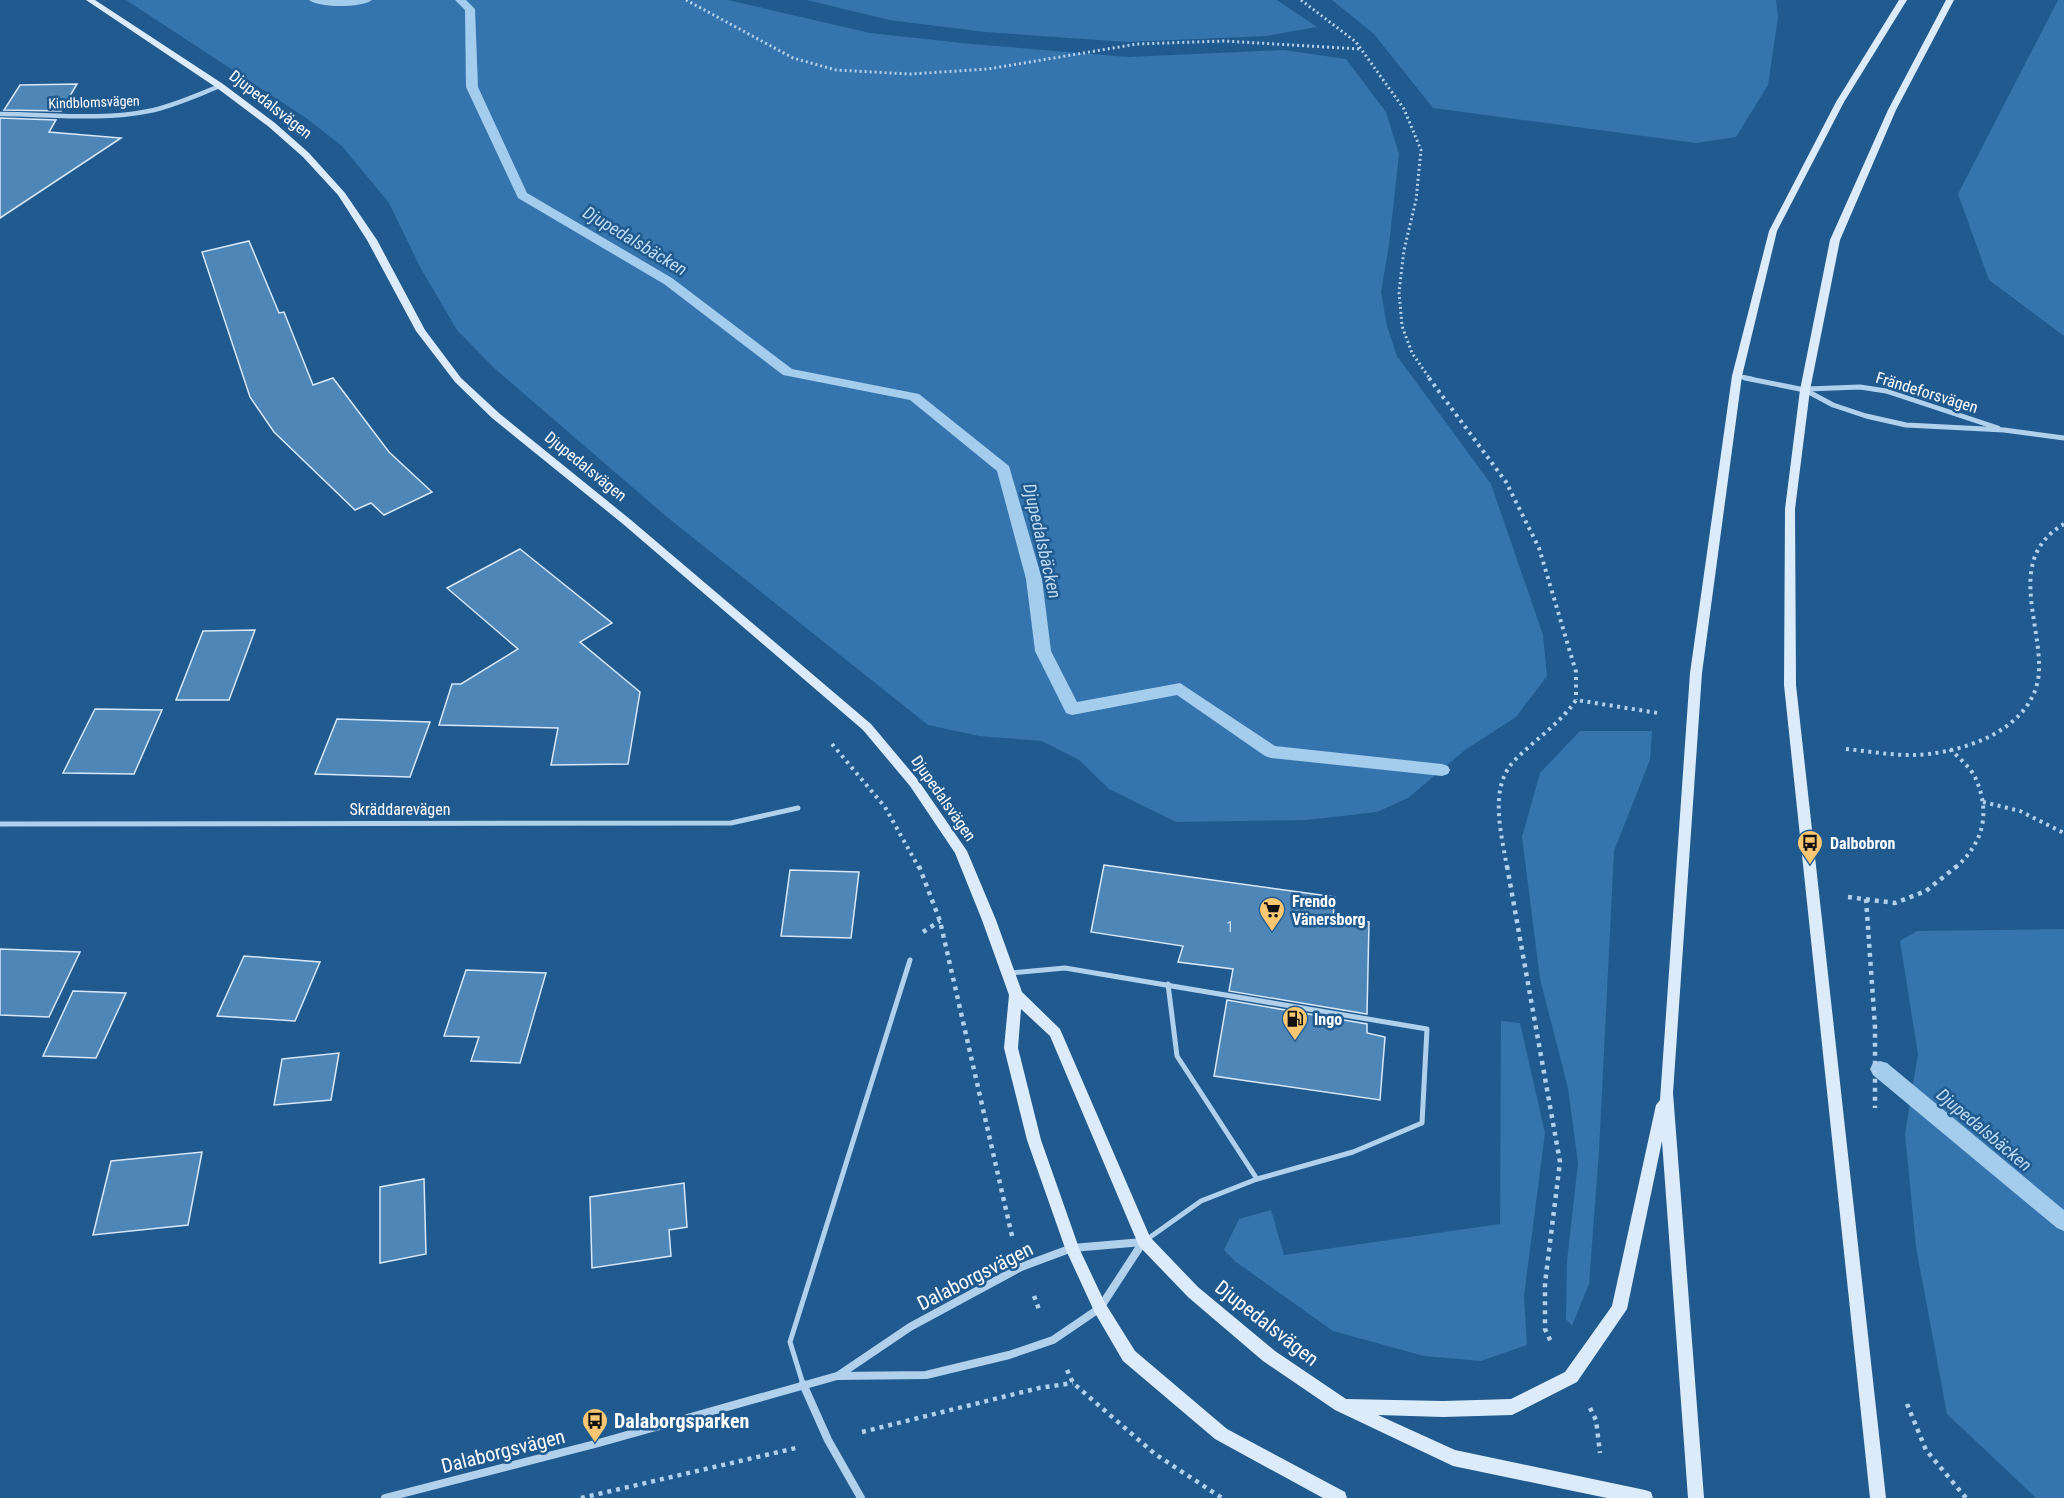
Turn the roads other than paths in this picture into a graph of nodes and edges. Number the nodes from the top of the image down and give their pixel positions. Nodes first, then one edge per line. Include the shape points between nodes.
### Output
1 (90, 0) edge
2 (1903, 0) edge
3 (1950, 0) edge
4 (220, 86) junction
5 (0, 114) edge
6 (1737, 376) junction
7 (1805, 390) junction
8 (2004, 430) junction
9 (2064, 438) edge
10 (798, 808) dead end
11 (0, 824) edge
12 (910, 960) dead end
13 (1007, 973) junction
14 (1168, 984) junction
15 (1016, 995) junction
16 (1666, 1093) junction
17 (1257, 1179) junction
18 (1144, 1242) junction
19 (1072, 1248) junction
20 (1100, 1308) junction
21 (837, 1376) junction
22 (803, 1384) junction
23 (1341, 1406) junction
24 (386, 1498) edge
25 (861, 1498) edge
26 (1340, 1498) edge
27 (1645, 1498) edge
28 (1696, 1498) edge
29 (1878, 1498) edge

1 - 4 main road, Djupedalsvägen
2 - 6 main road via 1840,102 1773,231
3 - 7 main road via 1892,110 1835,240
4 - 5 street, Kindblomsvägen via 170,106 137,113
4 - 13 main road, Djupedalsvägen via 272,124 341,193 372,240 421,331 459,380 496,416 867,727 914,783 961,851
6 - 7 street, Frändeforsvägen
6 - 16 main road via 1696,673
7 - 8 street, Frändeforsvägen via 1833,405 1906,425
7 - 8 street, Frändeforsvägen via 1860,387 1887,391
7 - 29 main road via 1790,509 1790,685
8 - 9 street, Frändeforsvägen
10 - 11 street, Skräddarevägen via 731,823
12 - 22 lane via 790,1342
13 - 14 lane via 1065,968
13 - 15 main road, Djupedalsvägen
14 - 17 lane via 1177,1056
14 - 17 lane via 1428,1029 1422,1123 1353,1152
15 - 18 main road, Djupedalsvägen via 1054,1033
15 - 19 main road, Djupedalsvägen via 1011,1048 1034,1140
16 - 23 main road via 1619,1309 1571,1377 1512,1407
16 - 28 main road
17 - 18 lane via 1201,1201
18 - 19 street, Dalaborgsvägen
18 - 20 street, Dalaborgsvägen
18 - 23 main road, Djupedalsvägen via 1193,1292 1260,1348
19 - 20 main road, Djupedalsvägen
19 - 21 street, Dalaborgsvägen via 1021,1267 910,1327
20 - 21 street, Dalaborgsvägen via 1053,1341 1009,1355 926,1375
20 - 26 main road, Djupedalsvägen via 1129,1356 1221,1434
21 - 22 street, Dalaborgsvägen
22 - 24 street, Dalaborgsvägen via 595,1444
22 - 25 street via 828,1440
23 - 27 main road, Djupedalsvägen via 1453,1458

